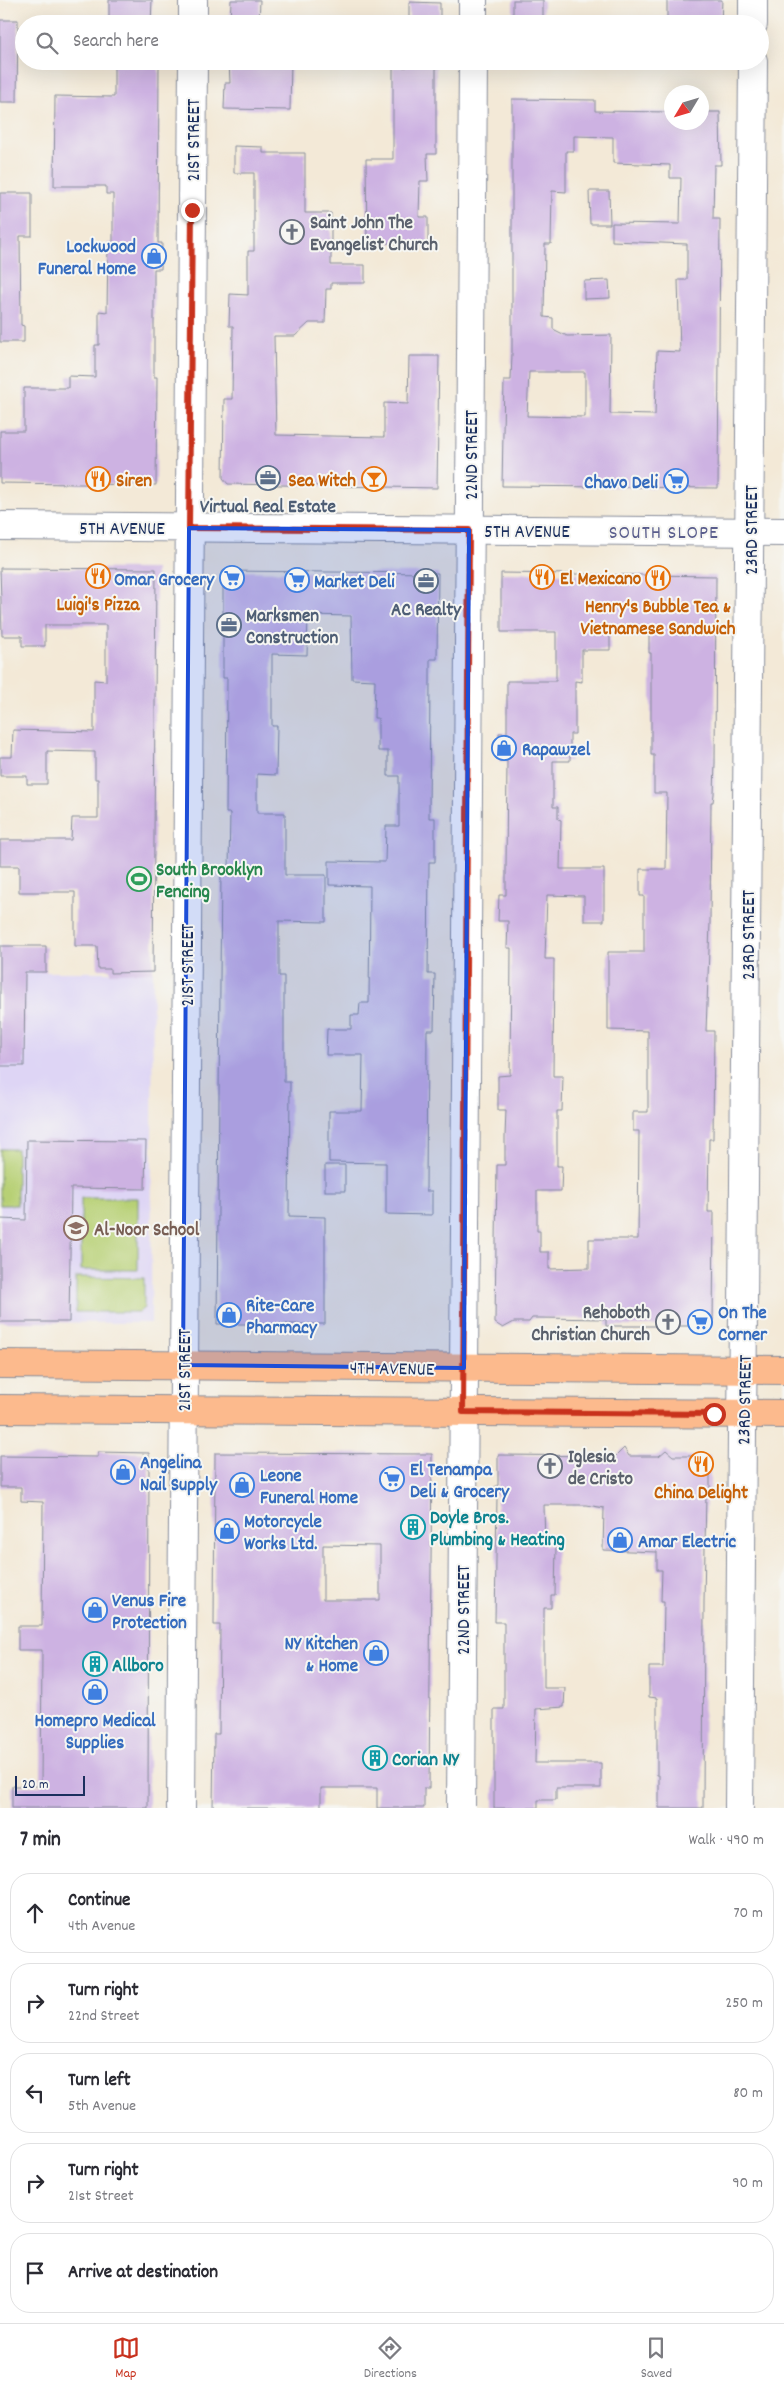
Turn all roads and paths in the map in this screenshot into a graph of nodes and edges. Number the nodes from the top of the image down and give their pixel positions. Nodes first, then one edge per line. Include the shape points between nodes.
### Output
1 (193, 0) edge
2 (473, 0) edge
3 (753, 0) edge
4 (193, 15) edge
5 (473, 15) edge
6 (753, 15) edge
7 (192, 70) edge
8 (473, 70) edge
9 (753, 70) edge
10 (0, 526) edge
11 (189, 528) junction
12 (469, 530) junction
13 (750, 532) junction
14 (784, 532) edge
15 (0, 1364) edge
16 (183, 1365) junction
17 (464, 1368) junction
18 (743, 1370) junction
19 (784, 1370) edge
20 (0, 1409) edge
21 (182, 1410) junction
22 (463, 1412) junction
23 (743, 1414) junction
24 (784, 1414) edge
25 (181, 1808) edge
26 (461, 1808) edge
27 (739, 1808) edge

1 - 4 street
2 - 5 street
3 - 6 street
7 - 11 street, 21ST STREET
8 - 12 street, 22ND STREET
9 - 13 street, 23RD STREET
10 - 11 street, 5TH AVENUE
11 - 12 street, 5TH AVENUE
11 - 16 street, 21ST STREET
12 - 13 street, 5TH AVENUE
12 - 17 street, 22ND STREET
13 - 14 street, 5TH AVENUE
13 - 18 street, 23RD STREET
15 - 16 main road, 4TH AVENUE
16 - 17 main road, 4TH AVENUE
16 - 21 street, 21ST STREET
17 - 18 main road, 4TH AVENUE
17 - 22 street, 22ND STREET
18 - 19 main road, 4TH AVENUE
18 - 23 street, 23RD STREET
20 - 21 main road
21 - 22 main road
21 - 25 street, 21ST STREET
22 - 23 main road
22 - 26 street, 22ND STREET
23 - 24 main road
23 - 27 street, 23RD STREET

